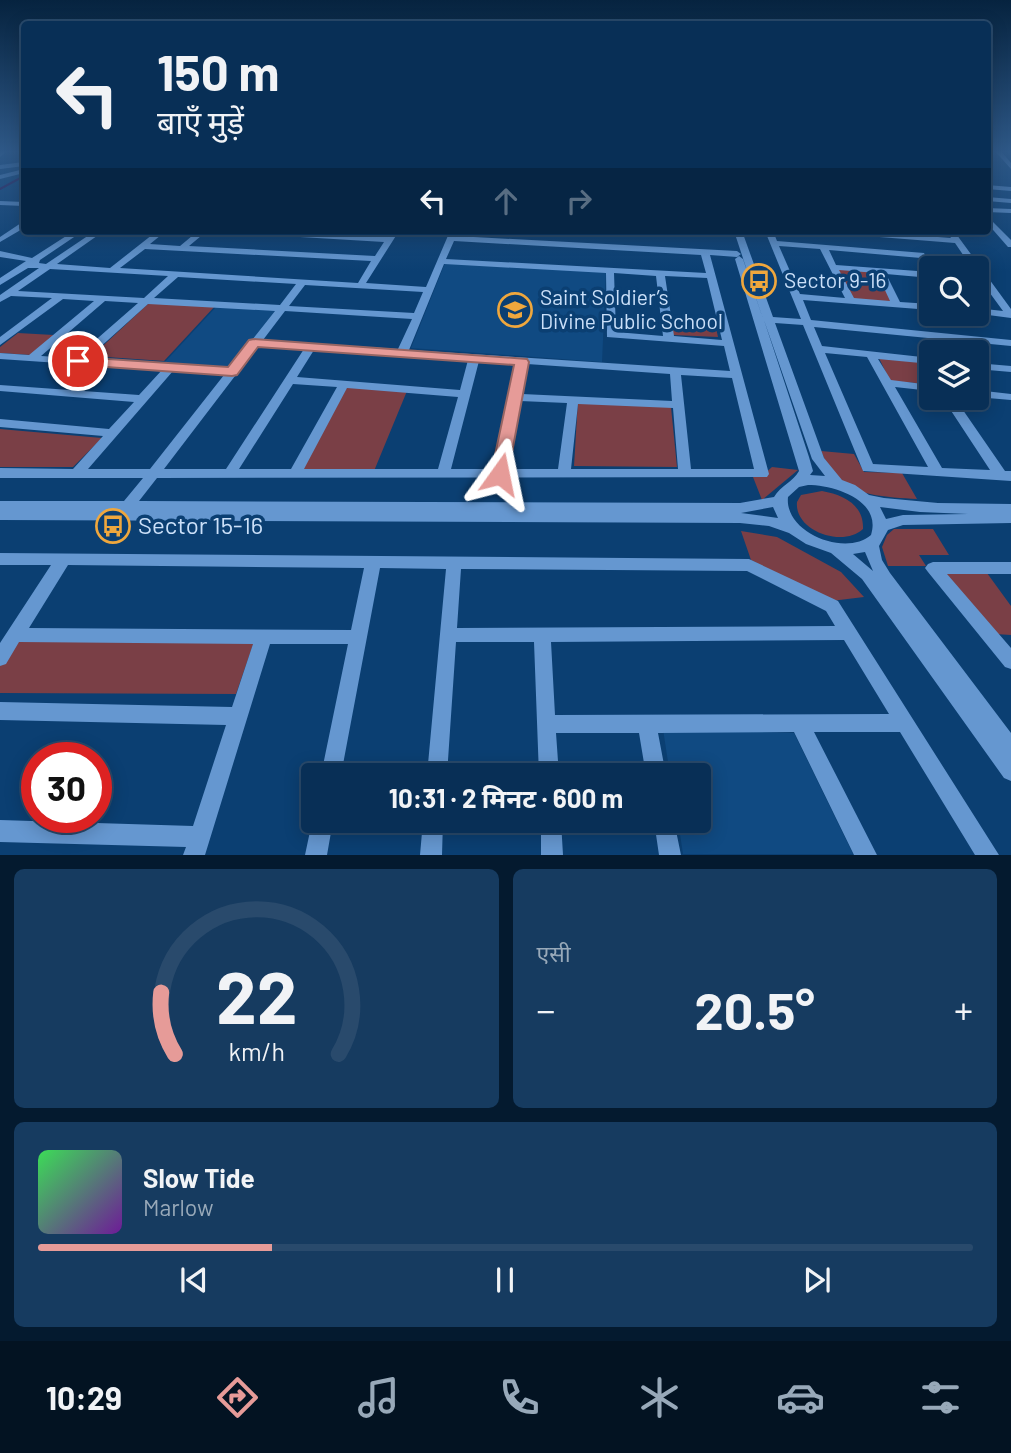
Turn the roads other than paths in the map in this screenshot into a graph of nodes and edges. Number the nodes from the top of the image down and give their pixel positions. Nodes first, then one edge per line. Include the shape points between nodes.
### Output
1 (21, 196) dead end
2 (991, 198) edge
3 (1011, 200) edge
4 (4, 203) edge
5 (991, 210) edge
6 (1011, 211) edge
7 (991, 225) edge
8 (21, 228) edge
9 (74, 235) edge
10 (81, 235) edge
11 (92, 235) edge
12 (157, 235) edge
13 (198, 235) edge
14 (246, 235) edge
15 (392, 235) edge
16 (452, 235) edge
17 (731, 235) edge
18 (739, 235) edge
19 (770, 235) edge
20 (888, 235) edge
21 (953, 235) edge
22 (910, 237) junction
23 (0, 240) edge
24 (958, 241) junction
25 (773, 243) junction
26 (1011, 245) edge
27 (143, 246) junction
28 (823, 247) junction
29 (182, 248) junction
30 (228, 251) junction
31 (705, 252) junction
32 (0, 254) edge
33 (737, 254) junction
34 (921, 255) joint
35 (377, 259) junction
36 (441, 261) junction
37 (37, 264) junction
38 (832, 267) junction
39 (111, 270) junction
40 (610, 271) junction
41 (880, 271) junction
42 (660, 273) junction
43 (919, 273) edge
44 (176, 274) junction
45 (711, 276) junction
46 (0, 282) edge
47 (303, 282) junction
48 (360, 286) junction
49 (430, 290) junction
50 (3, 294) edge
51 (61, 296) junction
52 (797, 297) junction
53 (102, 299) junction
54 (851, 300) junction
55 (146, 302) junction
56 (896, 304) junction
57 (919, 306) edge
58 (281, 310) junction
59 (989, 312) edge
60 (1010, 314) edge
61 (418, 316) junction
62 (768, 319) junction
63 (807, 323) junction
64 (669, 339) junction
65 (0, 342) edge
66 (254, 343) junction
67 (728, 343) junction
68 (1011, 343) edge
69 (311, 347) junction
70 (819, 349) junction
71 (402, 353) junction
72 (870, 354) junction
73 (0, 356) edge
74 (32, 358) junction
75 (474, 358) junction
76 (919, 360) edge
77 (78, 361) junction
78 (522, 362) junction
79 (989, 367) edge
80 (170, 368) junction
81 (1011, 369) edge
82 (232, 372) junction
83 (675, 372) junction
84 (735, 375) junction
85 (290, 380) junction
86 (886, 383) junction
87 (344, 384) junction
88 (919, 387) edge
89 (0, 388) edge
90 (464, 394) junction
91 (989, 394) edge
92 (516, 397) junction
93 (1011, 397) edge
94 (141, 399) junction
95 (573, 399) junction
96 (678, 405) junction
97 (958, 410) edge
98 (0, 423) edge
99 (113, 433) junction
100 (937, 471) junction
101 (0, 473) edge
102 (76, 473) junction
103 (153, 473) junction
104 (295, 473) junction
105 (229, 474) junction
106 (443, 474) junction
107 (500, 474) junction
108 (564, 474) junction
109 (685, 474) junction
110 (1006, 476) edge
111 (800, 481) junction
112 (837, 483) junction
113 (866, 499) junction
114 (779, 501) junction
115 (1011, 509) edge
116 (124, 511) junction
117 (4, 514) edge
118 (1011, 518) edge
119 (882, 526) junction
120 (794, 529) junction
121 (872, 544) junction
122 (836, 548) junction
123 (0, 559) edge
124 (63, 560) junction
125 (373, 563) junction
126 (454, 563) junction
127 (1011, 568) edge
128 (849, 633) junction
129 (15, 635) junction
130 (449, 635) junction
131 (542, 635) junction
132 (264, 637) junction
133 (358, 637) junction
134 (1003, 642) edge
135 (0, 658) edge
136 (1011, 661) edge
137 (0, 711) edge
138 (238, 716) junction
139 (799, 723) junction
140 (905, 723) junction
141 (547, 724) junction
142 (648, 724) junction
143 (1011, 749) edge
144 (333, 763) edge
145 (438, 763) edge
146 (549, 763) edge
147 (654, 763) edge
148 (1011, 771) edge
149 (0, 831) edge
150 (320, 833) edge
151 (432, 833) edge
152 (551, 833) edge
153 (666, 833) edge
154 (197, 846) edge
155 (316, 855) edge
156 (430, 855) edge
157 (552, 855) edge
158 (670, 855) edge
159 (866, 855) edge
160 (988, 855) edge

1 - 4 street
2 - 3 street
5 - 6 street
7 - 26 street
8 - 23 street
9 - 37 street
10 - 37 street
11 - 37 street
12 - 27 street
13 - 29 street
14 - 30 street
15 - 35 street
16 - 31 street
16 - 36 street
17 - 33 street
18 - 62 street
19 - 25 street
20 - 22 street
21 - 24 street
22 - 24 street
22 - 34 street
24 - 60 street
25 - 28 street
25 - 52 street
27 - 29 street
27 - 39 street
28 - 34 street
28 - 38 street
29 - 30 street
30 - 35 street
31 - 33 street
31 - 45 street
32 - 37 street
33 - 111 street via 803,457 806,471
35 - 48 street
36 - 40 street
36 - 49 street
37 - 39 street
37 - 46 street
37 - 50 street
38 - 41 street
38 - 54 street
39 - 44 street
40 - 42 street
40 - 64 street via 611,335
41 - 43 street
41 - 56 street
42 - 45 street
42 - 64 street
44 - 47 street
44 - 55 street
45 - 67 street
47 - 48 street
47 - 58 street
48 - 49 street
49 - 61 street
50 - 51 street
51 - 53 street
51 - 65 street
52 - 54 street
52 - 63 street
53 - 55 street
53 - 74 street
54 - 56 street
55 - 58 street
55 - 77 street
56 - 57 street
58 - 61 street
58 - 66 street
59 - 60 street
61 - 71 street
62 - 63 street
62 - 112 street via 818,459
63 - 68 street
63 - 70 street
64 - 67 street
66 - 69 street
66 - 82 street
67 - 84 street
69 - 71 street
69 - 85 street
70 - 72 street
70 - 100 street via 868,468
71 - 75 street
72 - 76 street
72 - 86 street
73 - 74 street
74 - 77 street
75 - 78 street
75 - 90 street
77 - 80 street
78 - 83 street
78 - 92 street
79 - 81 street
80 - 82 street
80 - 94 street
82 - 103 street
83 - 84 street
83 - 96 street
84 - 109 street via 762,474
85 - 87 street
85 - 105 street
86 - 88 street
86 - 100 street
87 - 90 street
87 - 104 street
89 - 94 street
90 - 106 street
91 - 93 street
92 - 95 street
92 - 107 street
94 - 99 street
95 - 96 street
95 - 108 street
96 - 109 street
97 - 110 street
98 - 99 street
99 - 102 street
100 - 110 street
101 - 102 street
102 - 103 street
103 - 105 street
103 - 116 street
104 - 105 street
104 - 106 street
106 - 107 street
107 - 108 street
108 - 109 street
111 - 112 street
111 - 114 street via 784,489
112 - 113 street
113 - 115 street via 926,508
113 - 119 street
114 - 116 street via 740,508
114 - 120 street
116 - 117 street
116 - 120 street via 740,518
118 - 119 street via 903,520
119 - 121 street
120 - 122 street
121 - 122 street
121 - 143 street via 884,577
122 - 148 street via 867,575
123 - 124 street
124 - 125 street
124 - 129 street
125 - 126 street
125 - 133 street
126 - 128 street via 749,565 832,606
126 - 130 street
127 - 134 street via 933,568
128 - 131 street
128 - 140 street
129 - 132 street
129 - 135 street
130 - 131 street
130 - 145 street
131 - 141 street
132 - 133 street
132 - 138 street
133 - 144 street
134 - 136 street
137 - 138 street
138 - 154 street
139 - 140 street
139 - 142 street
139 - 159 street
140 - 160 street
141 - 142 street
141 - 146 street
142 - 147 street
149 - 154 street
150 - 155 street
151 - 156 street
152 - 157 street
153 - 158 street

